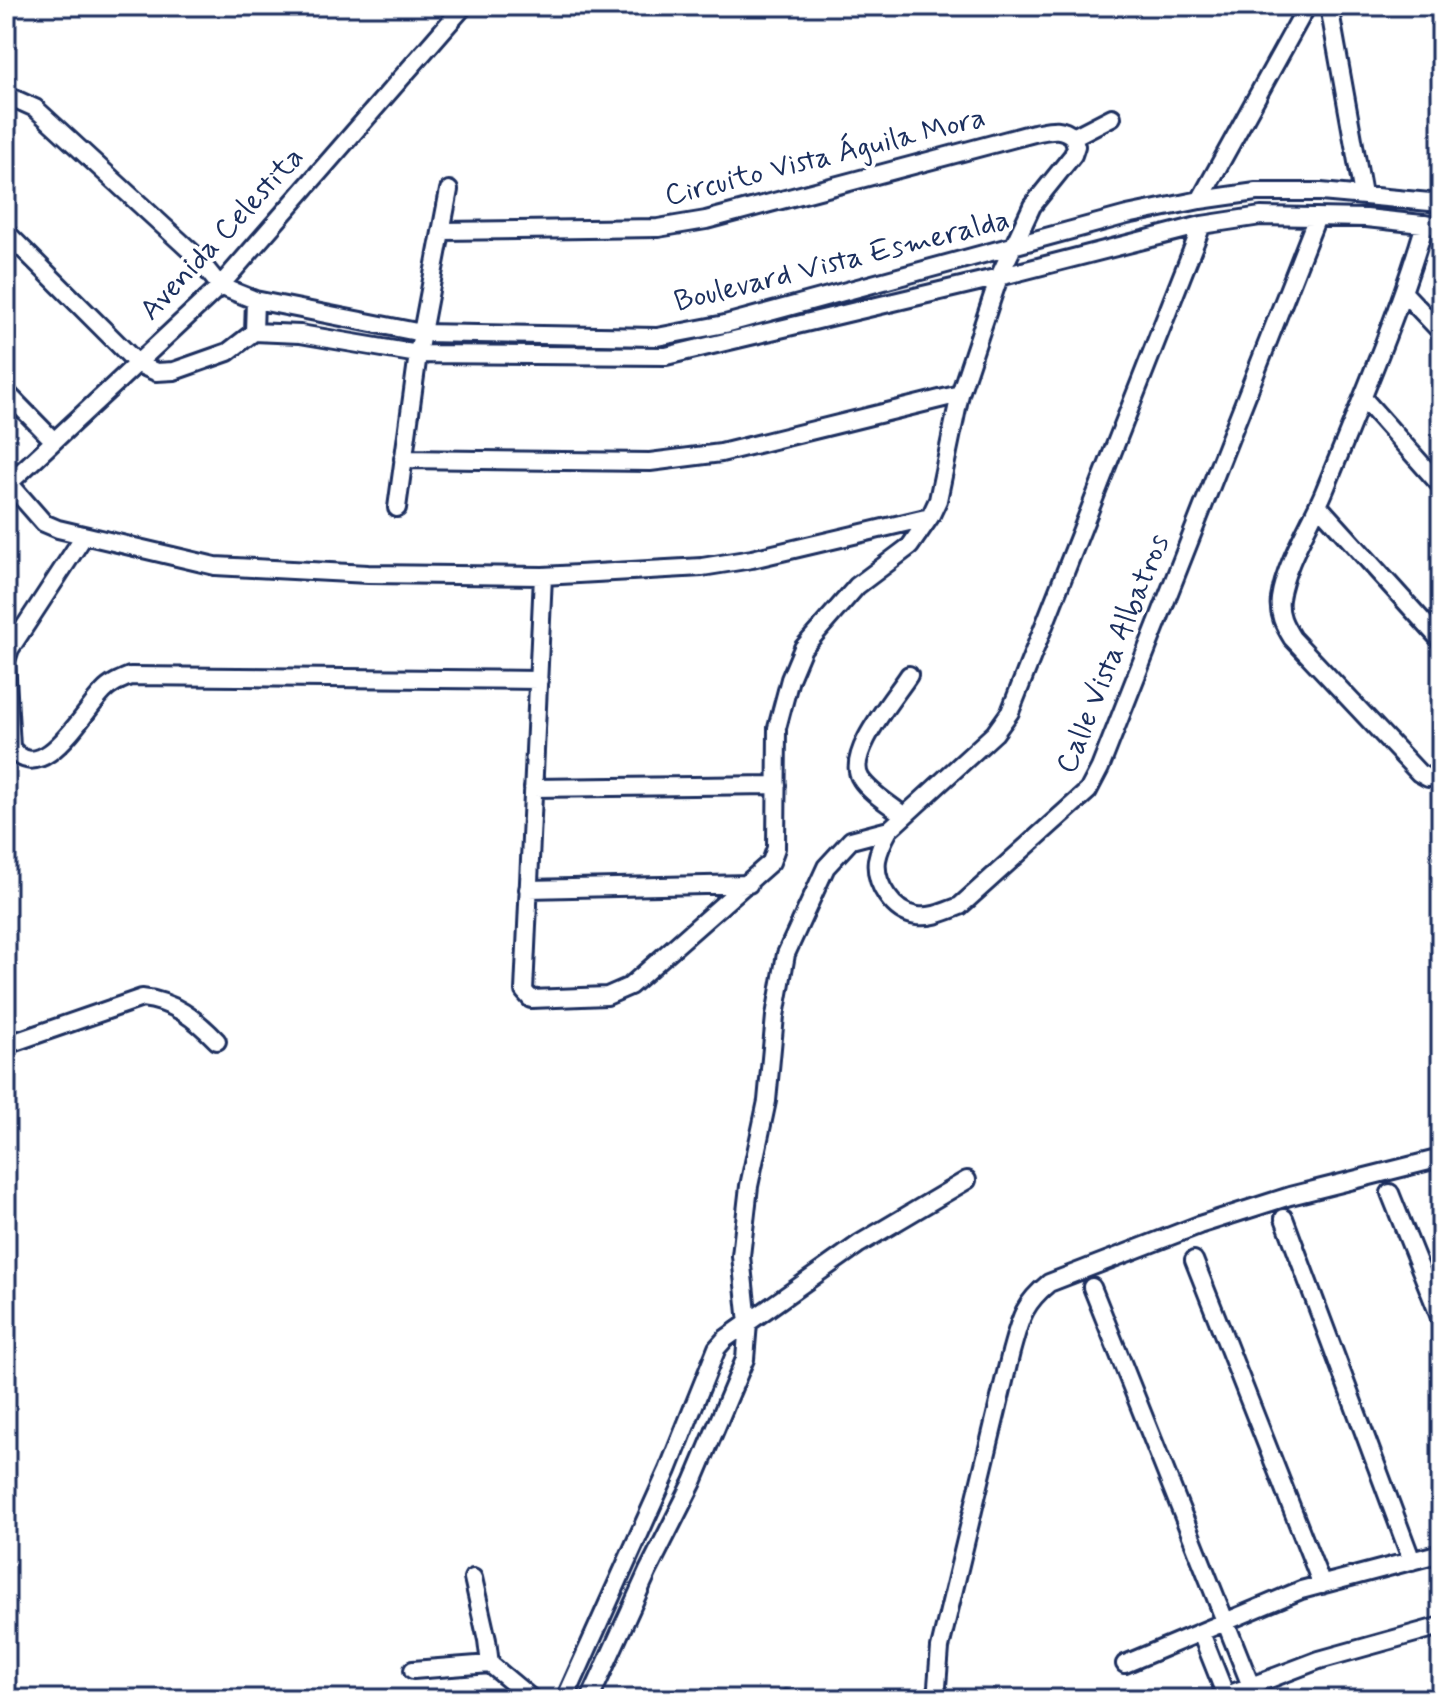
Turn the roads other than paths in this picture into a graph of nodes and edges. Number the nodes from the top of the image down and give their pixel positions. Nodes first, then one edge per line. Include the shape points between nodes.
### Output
1 (464, 6) edge
2 (1307, 6) edge
3 (1329, 6) edge
4 (6, 102) edge
5 (1112, 117) dead end
6 (1073, 137) junction
7 (449, 190) dead end
8 (1363, 195) junction
9 (1200, 200) junction
10 (1441, 203) edge
11 (1317, 217) junction
12 (1202, 225) junction
13 (1433, 225) edge
14 (442, 231) junction
15 (6, 232) edge
16 (1011, 247) junction
17 (999, 277) junction
18 (220, 286) junction
19 (1405, 294) junction
20 (255, 300) junction
21 (254, 332) junction
22 (1441, 332) edge
23 (422, 333) junction
24 (418, 354) junction
25 (138, 364) junction
26 (6, 392) edge
27 (960, 394) junction
28 (1363, 398) junction
29 (53, 440) junction
30 (403, 459) junction
31 (8, 485) edge
32 (1441, 486) edge
33 (1318, 505) junction
34 (397, 508) dead end
35 (930, 517) junction
36 (84, 536) junction
37 (543, 576) junction
38 (1441, 641) edge
39 (909, 675) dead end
40 (539, 680) junction
41 (1441, 777) edge
42 (777, 785) junction
43 (533, 788) junction
44 (904, 816) junction
45 (889, 830) junction
46 (749, 884) junction
47 (528, 889) junction
48 (217, 1041) dead end
49 (6, 1045) edge
50 (1441, 1158) edge
51 (967, 1180) dead end
52 (1390, 1193) dead end
53 (1284, 1218) dead end
54 (1194, 1260) dead end
55 (1092, 1287) dead end
56 (1441, 1320) edge
57 (748, 1323) junction
58 (1441, 1553) edge
59 (1412, 1561) junction
60 (473, 1578) dead end
61 (1322, 1585) junction
62 (1225, 1622) junction
63 (1441, 1626) edge
64 (1201, 1633) junction
65 (490, 1664) junction
66 (1125, 1664) dead end
67 (413, 1670) dead end
68 (1251, 1686) junction
69 (1222, 1697) edge
70 (532, 1699) edge
71 (565, 1699) edge
72 (590, 1699) edge
73 (936, 1699) edge

1 - 18 street, Avenida Celestita
2 - 9 street
3 - 8 street
4 - 18 street via 15,99 35,108 196,256
5 - 6 street
6 - 14 street, Circuito Vista Águila Mora via 1057,129 1034,133 706,220 658,228
6 - 16 street via 1073,155 1032,206
7 - 14 street
8 - 9 street, Boulevard Vista Esmeralda via 1256,192
8 - 10 street, Boulevard Vista Esmeralda
9 - 16 street, Boulevard Vista Esmeralda
11 - 12 street, Boulevard Vista Esmeralda via 1261,216
11 - 13 street, Boulevard Vista Esmeralda
11 - 45 street, Calle Vista Albatros via 1088,791 960,906 934,916 898,909 887,896 877,862
12 - 17 street, Boulevard Vista Esmeralda
12 - 44 street via 1010,712 995,733
13 - 19 street
14 - 23 street
15 - 25 street
16 - 17 street
16 - 23 street, Boulevard Vista Esmeralda via 725,324 657,337
17 - 24 street, Boulevard Vista Esmeralda via 666,356
17 - 27 street
18 - 20 street, Boulevard Vista Esmeralda
18 - 25 street, Avenida Celestita
19 - 22 street
19 - 28 street
20 - 21 street
20 - 23 street, Boulevard Vista Esmeralda
21 - 24 street, Boulevard Vista Esmeralda via 300,334
21 - 25 street via 228,352 174,371 156,372
23 - 24 street
24 - 30 street
25 - 29 street, Avenida Celestita
26 - 29 street
27 - 30 street via 721,453 650,462
27 - 35 street
28 - 32 street
28 - 33 street
29 - 31 street, Avenida Celestita
30 - 34 street
31 - 36 street via 44,523
33 - 38 street
33 - 41 street via 1284,582 1280,615 1292,638 1419,773
35 - 37 street via 702,567
35 - 42 street via 910,546 857,586 803,648 777,728
36 - 37 street via 215,566
36 - 40 street via 6,661 11,747 28,761 53,751 105,689 130,676
37 - 40 street
39 - 44 street via 862,745 856,767 861,780
40 - 43 street
42 - 43 street
42 - 46 street via 776,848 771,862
43 - 47 street
44 - 45 street
45 - 57 street via 851,840 826,867 786,954 741,1256
46 - 47 street
46 - 47 street via 619,993 531,999 524,991
48 - 49 street via 173,1006 142,998
50 - 73 street via 1199,1225 1049,1283 1031,1298 1011,1352 943,1632
51 - 57 street via 859,1244
52 - 56 street
53 - 59 street
54 - 61 street
55 - 62 street
57 - 71 street via 717,1348
57 - 72 street via 738,1380
58 - 59 street
59 - 61 street
60 - 65 street
61 - 62 street
62 - 64 street
62 - 68 street
63 - 68 street via 1319,1660
64 - 66 street
64 - 69 street
65 - 67 street
65 - 70 street
68 - 69 street

